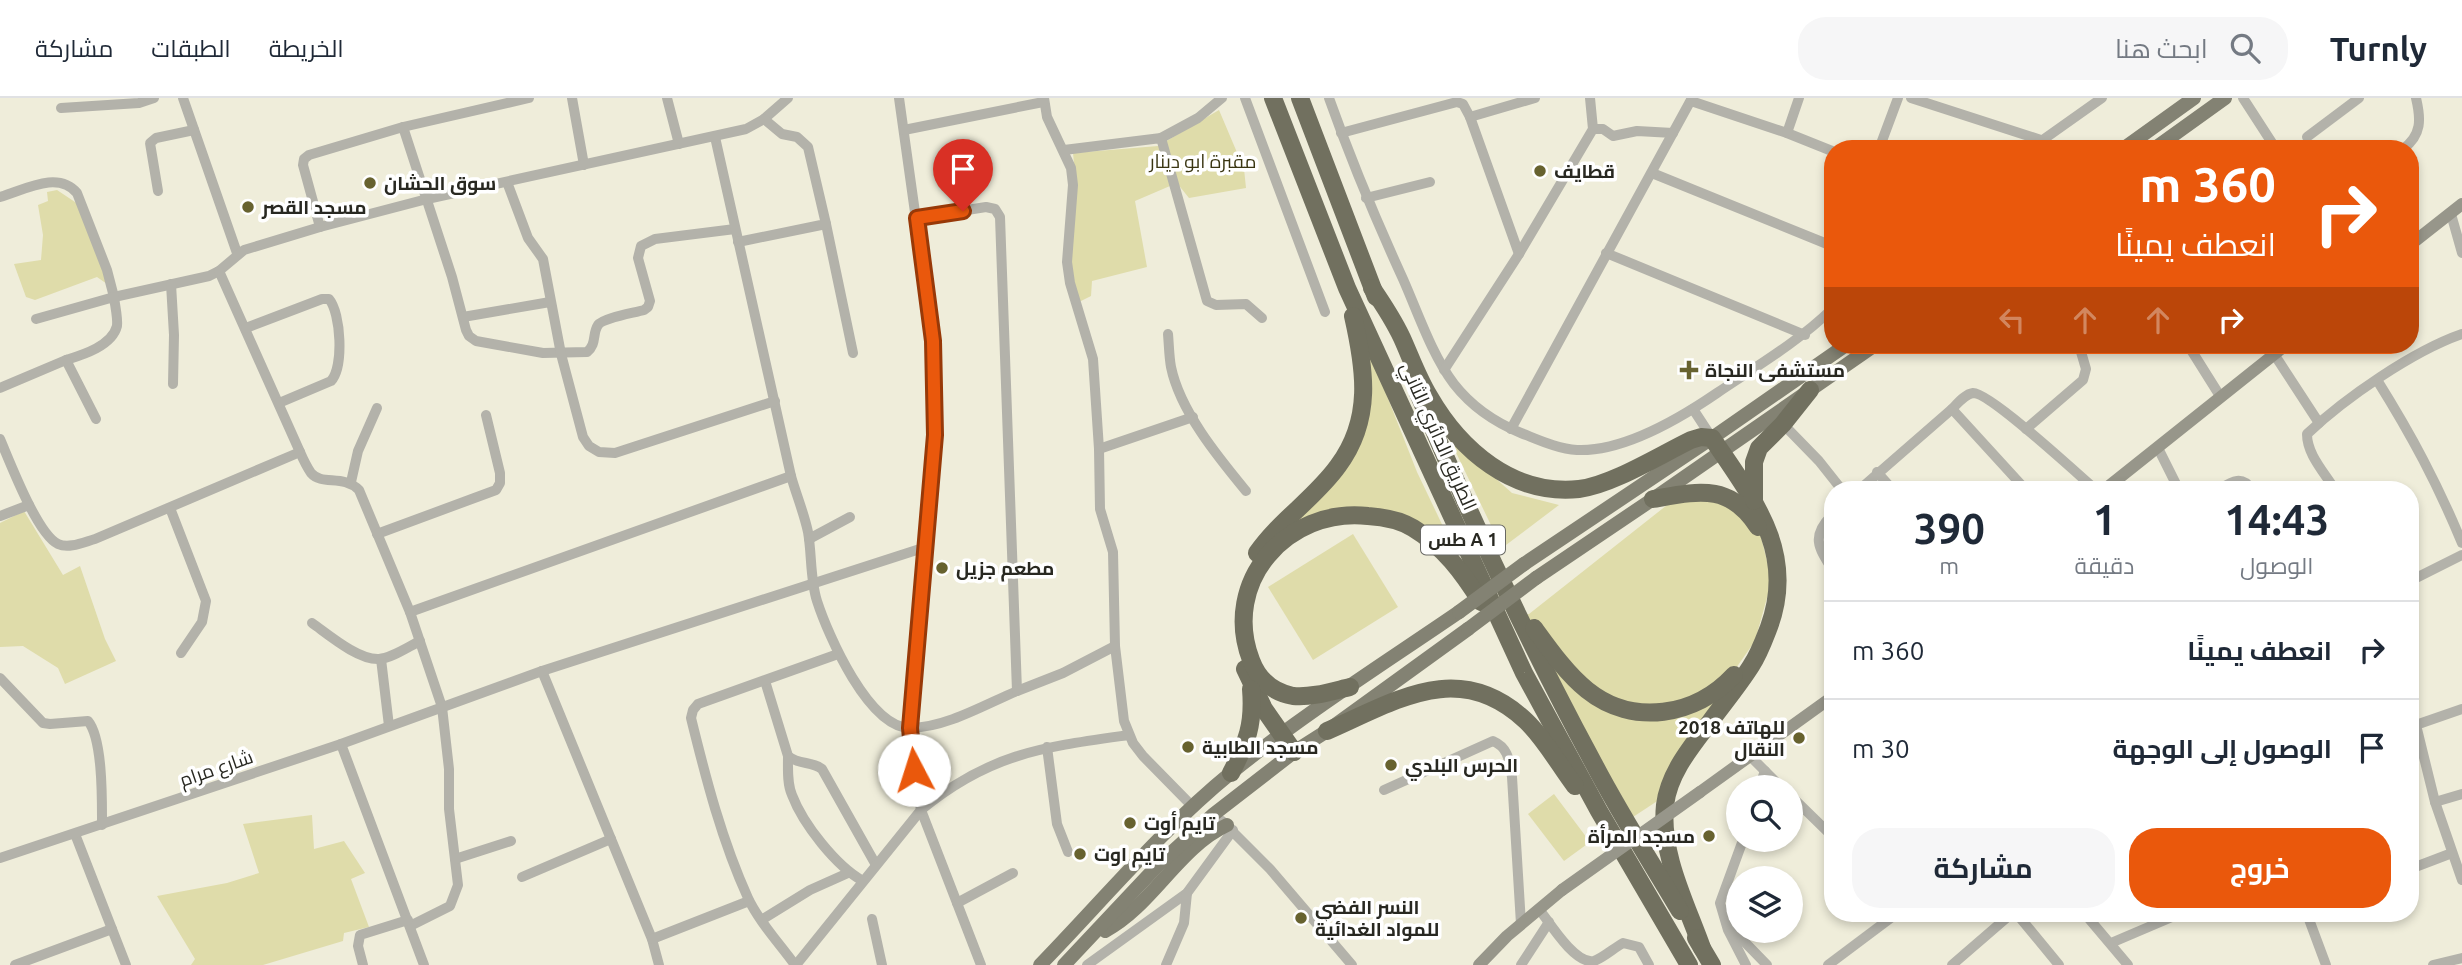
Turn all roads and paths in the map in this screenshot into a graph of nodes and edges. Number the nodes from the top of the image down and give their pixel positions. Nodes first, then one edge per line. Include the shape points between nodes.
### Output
1 (154, 98) edge
2 (183, 98) edge
3 (529, 98) edge
4 (572, 98) edge
5 (667, 98) edge
6 (788, 98) edge
7 (899, 98) edge
8 (1222, 98) edge
9 (1245, 98) edge
10 (1273, 98) edge
11 (1300, 98) edge
12 (1329, 98) edge
13 (1535, 98) edge
14 (1590, 98) edge
15 (1798, 98) edge
16 (1899, 98) edge
17 (1911, 98) edge
18 (2102, 98) edge
19 (2194, 98) edge
20 (2225, 98) edge
21 (2243, 98) edge
22 (2359, 98) edge
23 (2416, 98) edge
24 (1691, 99) edge
25 (1044, 100) edge
26 (61, 108) dead end
27 (1470, 117) junction
28 (764, 119) junction
29 (403, 127) junction
30 (1594, 129) junction
31 (194, 130) junction
32 (904, 130) junction
33 (1341, 133) junction
34 (1673, 133) junction
35 (1787, 133) junction
36 (715, 137) junction
37 (2307, 137) dead end
38 (1161, 138) junction
39 (1883, 140) edge
40 (2041, 140) joint
41 (2136, 140) edge
42 (2167, 140) edge
43 (2270, 140) edge
44 (2413, 140) edge
45 (679, 144) junction
46 (1824, 148) edge
47 (1064, 150) junction
48 (584, 165) junction
49 (1652, 173) junction
50 (507, 182) junction
51 (1430, 182) dead end
52 (159, 191) dead end
53 (0, 197) edge
54 (1366, 198) junction
55 (427, 199) junction
56 (2462, 204) edge
57 (2451, 214) junction
58 (917, 218) junction
59 (826, 224) junction
60 (320, 227) junction
61 (735, 229) junction
62 (2419, 238) edge
63 (738, 242) junction
64 (1824, 243) edge
65 (237, 253) junction
66 (1606, 253) junction
67 (2462, 253) edge
68 (1519, 254) junction
69 (219, 271) junction
70 (171, 285) junction
71 (1347, 288) junction
72 (1372, 288) junction
73 (114, 298) junction
74 (550, 302) junction
75 (1325, 312) dead end
76 (463, 317) junction
77 (1262, 318) dead end
78 (36, 319) dead end
79 (1824, 320) edge
80 (246, 328) junction
81 (1168, 334) dead end
82 (2462, 334) edge
83 (1805, 335) junction
84 (853, 353) dead end
85 (2419, 353) edge
86 (561, 354) junction
87 (1834, 354) edge
88 (1862, 354) edge
89 (2082, 354) edge
90 (2194, 354) edge
91 (2274, 354) joint
92 (2418, 354) edge
93 (66, 360) junction
94 (1444, 370) junction
95 (2377, 380) junction
96 (173, 384) dead end
97 (0, 388) edge
98 (1810, 390) junction
99 (2220, 396) junction
100 (775, 401) junction
101 (279, 403) junction
102 (377, 408) dead end
103 (1693, 409) junction
104 (1952, 409) junction
105 (485, 415) dead end
106 (1193, 417) junction
107 (96, 419) dead end
108 (2319, 423) junction
109 (1783, 424) junction
110 (1511, 429) junction
111 (2026, 429) junction
112 (0, 439) edge
113 (1716, 445) junction
114 (1100, 449) junction
115 (2158, 449) junction
116 (300, 453) junction
117 (1877, 472) junction
118 (791, 476) junction
119 (1835, 481) edge
120 (1868, 481) edge
121 (1885, 481) edge
122 (2018, 481) edge
123 (2086, 481) edge
124 (2116, 481) edge
125 (2174, 481) edge
126 (2330, 481) edge
127 (351, 482) junction
128 (1246, 491) dead end
129 (1653, 499) junction
130 (1754, 501) junction
131 (29, 505) junction
132 (170, 508) junction
133 (0, 516) edge
134 (850, 517) dead end
135 (1824, 523) edge
136 (377, 534) junction
137 (809, 539) junction
138 (2462, 543) edge
139 (926, 547) junction
140 (2462, 555) edge
141 (1824, 556) edge
142 (2419, 576) edge
143 (813, 582) junction
144 (1507, 589) junction
145 (410, 612) junction
146 (312, 623) dead end
147 (420, 642) junction
148 (1115, 646) junction
149 (181, 653) dead end
150 (838, 654) junction
151 (381, 659) junction
152 (542, 671) junction
153 (1524, 673) junction
154 (0, 678) edge
155 (765, 681) junction
156 (1251, 685) junction
157 (1350, 687) junction
158 (1017, 691) junction
159 (1824, 702) edge
160 (442, 707) junction
161 (2462, 709) edge
162 (2419, 724) edge
163 (389, 726) junction
164 (910, 728) junction
165 (1327, 731) junction
166 (1281, 734) junction
167 (1129, 735) junction
168 (341, 744) junction
169 (1047, 747) junction
170 (2419, 747) edge
171 (1294, 752) junction
172 (788, 756) junction
173 (1750, 756) junction
174 (1765, 771) junction
175 (1231, 773) junction
176 (1764, 775) edge
177 (1769, 775) edge
178 (1384, 790) dead end
179 (2462, 794) edge
180 (2435, 802) junction
181 (1193, 807) junction
182 (1803, 808) edge
183 (921, 810) junction
184 (1599, 811) junction
185 (1214, 814) junction
186 (102, 825) junction
187 (1230, 828) junction
188 (1824, 828) edge
189 (75, 834) junction
190 (611, 839) junction
191 (511, 841) dead end
192 (1069, 852) dead end
193 (2452, 853) junction
194 (0, 858) edge
195 (455, 859) junction
196 (876, 865) junction
197 (2419, 866) edge
198 (848, 873) junction
199 (1013, 873) dead end
200 (522, 877) dead end
201 (2462, 880) edge
202 (863, 881) junction
203 (1726, 887) edge
204 (1187, 893) junction
205 (749, 901) junction
206 (957, 903) junction
207 (1539, 909) junction
208 (763, 919) junction
209 (872, 919) dead end
210 (1549, 922) junction
211 (1885, 922) edge
212 (2002, 922) edge
213 (2024, 922) edge
214 (2092, 922) edge
215 (2160, 922) edge
216 (2310, 922) edge
217 (409, 923) junction
218 (1726, 923) edge
219 (1521, 924) junction
220 (112, 929) junction
221 (652, 939) junction
222 (1088, 939) junction
223 (1736, 943) edge
224 (1746, 943) edge
225 (2111, 943) junction
226 (1702, 948) junction
227 (2462, 958) edge
228 (15, 965) edge
229 (126, 965) edge
230 (363, 965) edge
231 (424, 965) edge
232 (659, 965) edge
233 (795, 965) edge
234 (882, 965) edge
235 (981, 965) edge
236 (1040, 965) edge
237 (1064, 965) edge
238 (1087, 965) edge
239 (1166, 965) edge
240 (1352, 965) edge
241 (1479, 965) edge
242 (1521, 965) edge
243 (1649, 965) edge
244 (1689, 965) edge
245 (1712, 965) edge
246 (1746, 965) edge
247 (1767, 965) edge
248 (1828, 965) edge
249 (1952, 965) edge
250 (2059, 965) edge
251 (2128, 965) edge
252 (2326, 965) edge
253 (2433, 965) edge

1 - 26 street
2 - 31 street
3 - 29 street
4 - 48 street
5 - 45 street
6 - 28 street
7 - 32 street
8 - 38 street via 1198,118
9 - 75 street
10 - 71 highway, الطريق الدائري الثاني / طس A 1
11 - 72 highway, الطريق الدائري الثاني / طس A 1
12 - 33 street
13 - 27 street
14 - 30 street
15 - 35 street
16 - 39 street
17 - 40 street
18 - 40 street
19 - 41 main road
20 - 42 main road
21 - 43 street
22 - 37 street
23 - 44 street via 2420,116
24 - 34 street
24 - 35 street
25 - 32 street
25 - 47 street via 1047,117
27 - 33 street via 1457,102
27 - 68 street
28 - 36 street
28 - 59 street via 808,147
29 - 55 street
29 - 60 street via 304,159
30 - 34 street via 1613,136 1637,131
30 - 68 street
31 - 52 street via 150,143
31 - 65 street
32 - 58 street
33 - 54 street
34 - 49 street
35 - 46 street
36 - 45 street
36 - 61 street
38 - 47 street
38 - 77 street via 1207,301 1246,304
45 - 48 street
47 - 114 street via 1073,185 1067,262 1093,359
48 - 50 street
49 - 64 street
49 - 66 street
50 - 55 street
50 - 74 street via 528,238 543,259
51 - 54 street
53 - 73 street via 50,181 73,188
54 - 94 street
55 - 60 street
55 - 76 street
56 - 57 street
57 - 62 street
57 - 67 street
58 - 139 street via 933,341 935,435
58 - 158 street via 986,207 995,209 1000,217
59 - 63 street
59 - 84 street
60 - 65 street
61 - 63 street
61 - 86 street via 646,242 638,258 648,306 600,323 594,346 587,352
63 - 100 street
65 - 69 street
66 - 83 street
66 - 110 street
68 - 94 street
69 - 70 street
69 - 80 street
70 - 73 street
70 - 96 street
71 - 153 highway, الطريق الدائري الثاني / طس A 1
71 - 156 highway via 1363,360 1361,416 1338,467 1250,561 1237,595 1235,629
72 - 113 highway via 1429,396 1463,443 1489,466 1519,481 1580,489 1610,480 1691,440 1701,437
72 - 144 highway, الطريق الدائري الثاني / طس A 1
73 - 78 street
73 - 93 street via 117,324 113,335
74 - 76 street
74 - 86 street
76 - 86 street via 473,340
79 - 83 street
80 - 101 street
80 - 101 street via 322,299 334,305 339,335 335,377
81 - 106 street via 1171,368
82 - 85 street
83 - 103 street
86 - 100 street via 583,437 604,454
87 - 113 main road
88 - 98 main road
89 - 111 street via 2086,369 2082,380
90 - 99 street
91 - 99 street
91 - 108 street
92 - 95 street
93 - 97 street
93 - 107 street
94 - 110 street via 1472,405
95 - 108 street
95 - 138 street via 2439,487
98 - 109 highway
98 - 113 main road
99 - 115 street
100 - 118 street
101 - 116 street
102 - 127 street
103 - 110 street via 1625,442 1598,449 1551,445
103 - 113 street
104 - 111 street via 1968,395 1980,394
104 - 117 street
104 - 122 street
105 - 136 street via 500,473 496,490
106 - 114 street
106 - 128 street
108 - 126 street via 2307,434 2307,443
109 - 119 street
109 - 130 highway via 1759,448 1754,462
111 - 123 street
112 - 131 street
113 - 129 main road
113 - 130 highway
113 - 157 main road, bridge via 1524,564
114 - 148 street via 1100,509 1114,561
115 - 124 street
115 - 125 street
116 - 127 street via 319,478
116 - 132 street
117 - 120 street
117 - 121 street
118 - 137 street
118 - 145 street
127 - 136 street via 359,490
129 - 144 highway via 1710,492 1738,502 1759,530 1767,553 1768,594 1755,641 1740,669 1702,702 1651,713 1608,703 1575,680
129 - 165 main road, bridge
130 - 226 highway via 1776,552 1777,594 1772,618 1752,665 1681,760 1665,807 1667,849
131 - 132 street via 50,538 71,546
131 - 133 street
132 - 149 street via 206,601 202,622
134 - 137 street
135 - 141 street via 1818,546
136 - 145 street
137 - 143 street
139 - 143 street, شارع مرام
139 - 164 street
140 - 142 street
143 - 150 street
143 - 152 street, شارع مرام
144 - 226 highway, الطريق الدائري الثاني / طس A 1 via 1593,763
145 - 147 street
146 - 151 street via 349,649
147 - 151 street
147 - 160 street
148 - 158 street
148 - 167 street
150 - 155 street
150 - 164 street via 885,718
151 - 163 street
152 - 160 street, شارع مرام
152 - 190 street
153 - 157 highway via 1470,583 1437,545 1412,527 1384,517 1359,515 1311,523 1293,532 1270,551 1245,600 1247,651 1262,681 1294,696
153 - 184 highway, الطريق الدائري الثاني / طس A 1
154 - 186 street via 43,723 88,721 93,728
155 - 172 street
155 - 205 street via 698,704 691,718 722,831
156 - 166 highway
156 - 175 highway via 1250,730
157 - 166 main road
158 - 164 street via 962,715
159 - 173 street
160 - 163 street, شارع مرام
160 - 195 street
161 - 162 street
163 - 168 street, شارع مرام
164 - 183 street
165 - 171 main road
165 - 184 highway via 1422,691 1446,688 1481,693 1527,722
166 - 171 highway
166 - 175 main road
167 - 169 street
167 - 181 street
168 - 186 street, شارع مرام
168 - 217 street
169 - 183 street via 988,766
169 - 192 street via 1057,824
170 - 180 street
171 - 185 main road
172 - 196 street via 822,769
172 - 198 street via 791,794 821,842
173 - 174 street
173 - 207 street, bridge
174 - 176 street
174 - 177 street
175 - 181 main road
178 - 219 street via 1493,741 1502,747 1512,777
179 - 180 street
180 - 193 street
181 - 236 main road
182 - 188 street
183 - 196 street
183 - 206 street
184 - 244 highway, الطريق الدائري الثاني / طس A 1
185 - 187 street
185 - 222 main road
186 - 189 street, شارع مرام
187 - 204 street
187 - 222 main road via 1208,834 1113,926
187 - 240 street
189 - 194 street, شارع مرام
189 - 220 street
190 - 200 street
190 - 221 street
191 - 195 street
193 - 197 street
193 - 201 street
195 - 217 street via 458,885 450,906
196 - 202 street
198 - 202 street
198 - 208 street
199 - 206 street
202 - 233 street
203 - 218 street via 1720,903
204 - 238 street
204 - 239 street via 1184,923
205 - 208 street
205 - 221 street
206 - 235 street
207 - 210 street
207 - 219 street
208 - 233 street
209 - 234 street
210 - 242 street
210 - 243 street via 1581,961 1594,961 1623,943 1639,947
211 - 248 street
212 - 249 street
213 - 250 street
214 - 225 street
215 - 225 street
216 - 252 street
217 - 230 street via 360,934
217 - 231 street
219 - 241 street
220 - 228 street
220 - 229 street
221 - 232 street
222 - 237 main road
223 - 246 street
224 - 247 street
225 - 251 street
226 - 245 highway, الطريق الدائري الثاني / طس A 1
227 - 253 street

